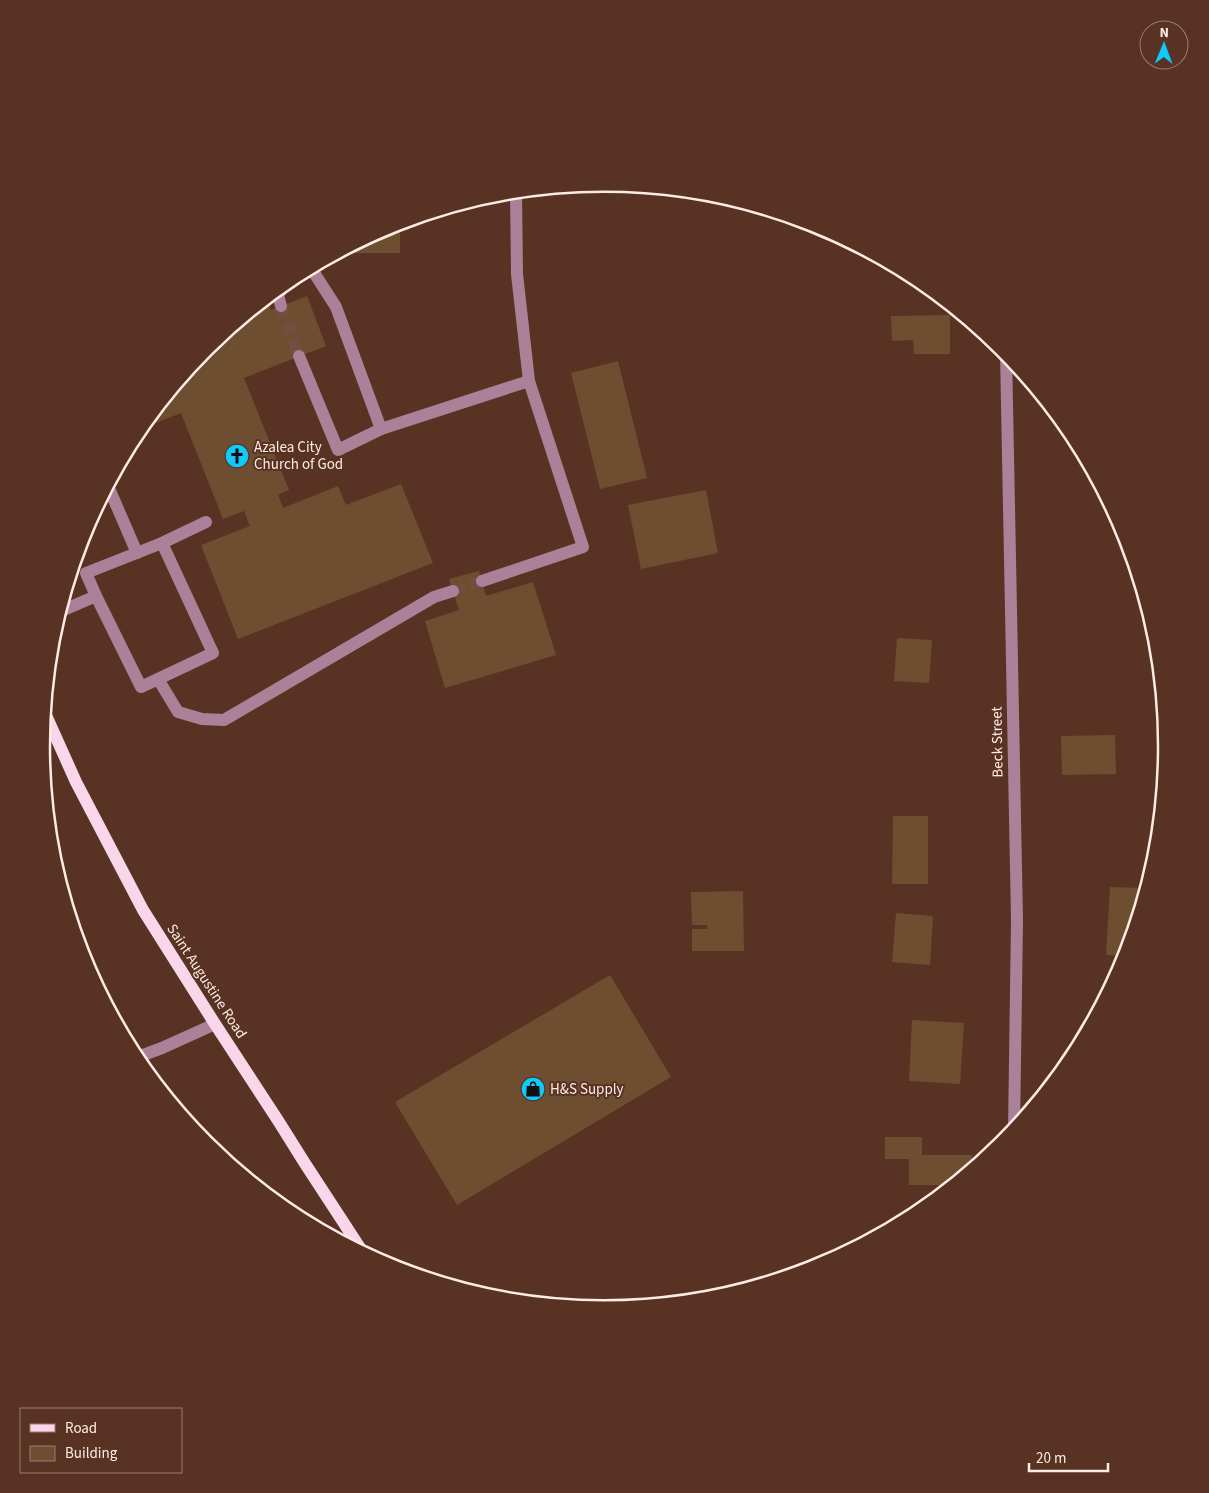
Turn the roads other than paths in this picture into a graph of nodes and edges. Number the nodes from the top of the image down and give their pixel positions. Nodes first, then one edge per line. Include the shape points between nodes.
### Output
1 (516, 200) edge
2 (315, 274) edge
3 (279, 298) edge
4 (281, 306) tunnel mouth
5 (299, 356) tunnel mouth
6 (1006, 364) edge
7 (529, 381) junction
8 (381, 429) junction
9 (111, 493) edge
10 (206, 522) dead end
11 (162, 543) junction
12 (137, 553) junction
13 (482, 581) tunnel mouth
14 (453, 591) tunnel mouth
15 (96, 596) junction
16 (68, 609) edge
17 (158, 679) junction
18 (51, 725) edge
19 (215, 1024) junction
20 (143, 1055) edge
21 (1014, 1120) edge
22 (357, 1243) edge

1 - 7 street via 517,274
2 - 8 street via 336,307
3 - 4 street
5 - 8 street via 338,450
6 - 21 street, Beck Street via 1017,920
7 - 8 street
7 - 13 street via 583,547
9 - 12 street
10 - 11 street
11 - 12 street
11 - 17 street via 213,653
12 - 15 street via 86,574
14 - 17 street via 434,597 224,720 202,719 178,712
15 - 16 street
15 - 17 street via 140,687
18 - 19 main road, Saint Augustine Road via 76,782 143,910
19 - 20 street
19 - 22 main road, Saint Augustine Road

